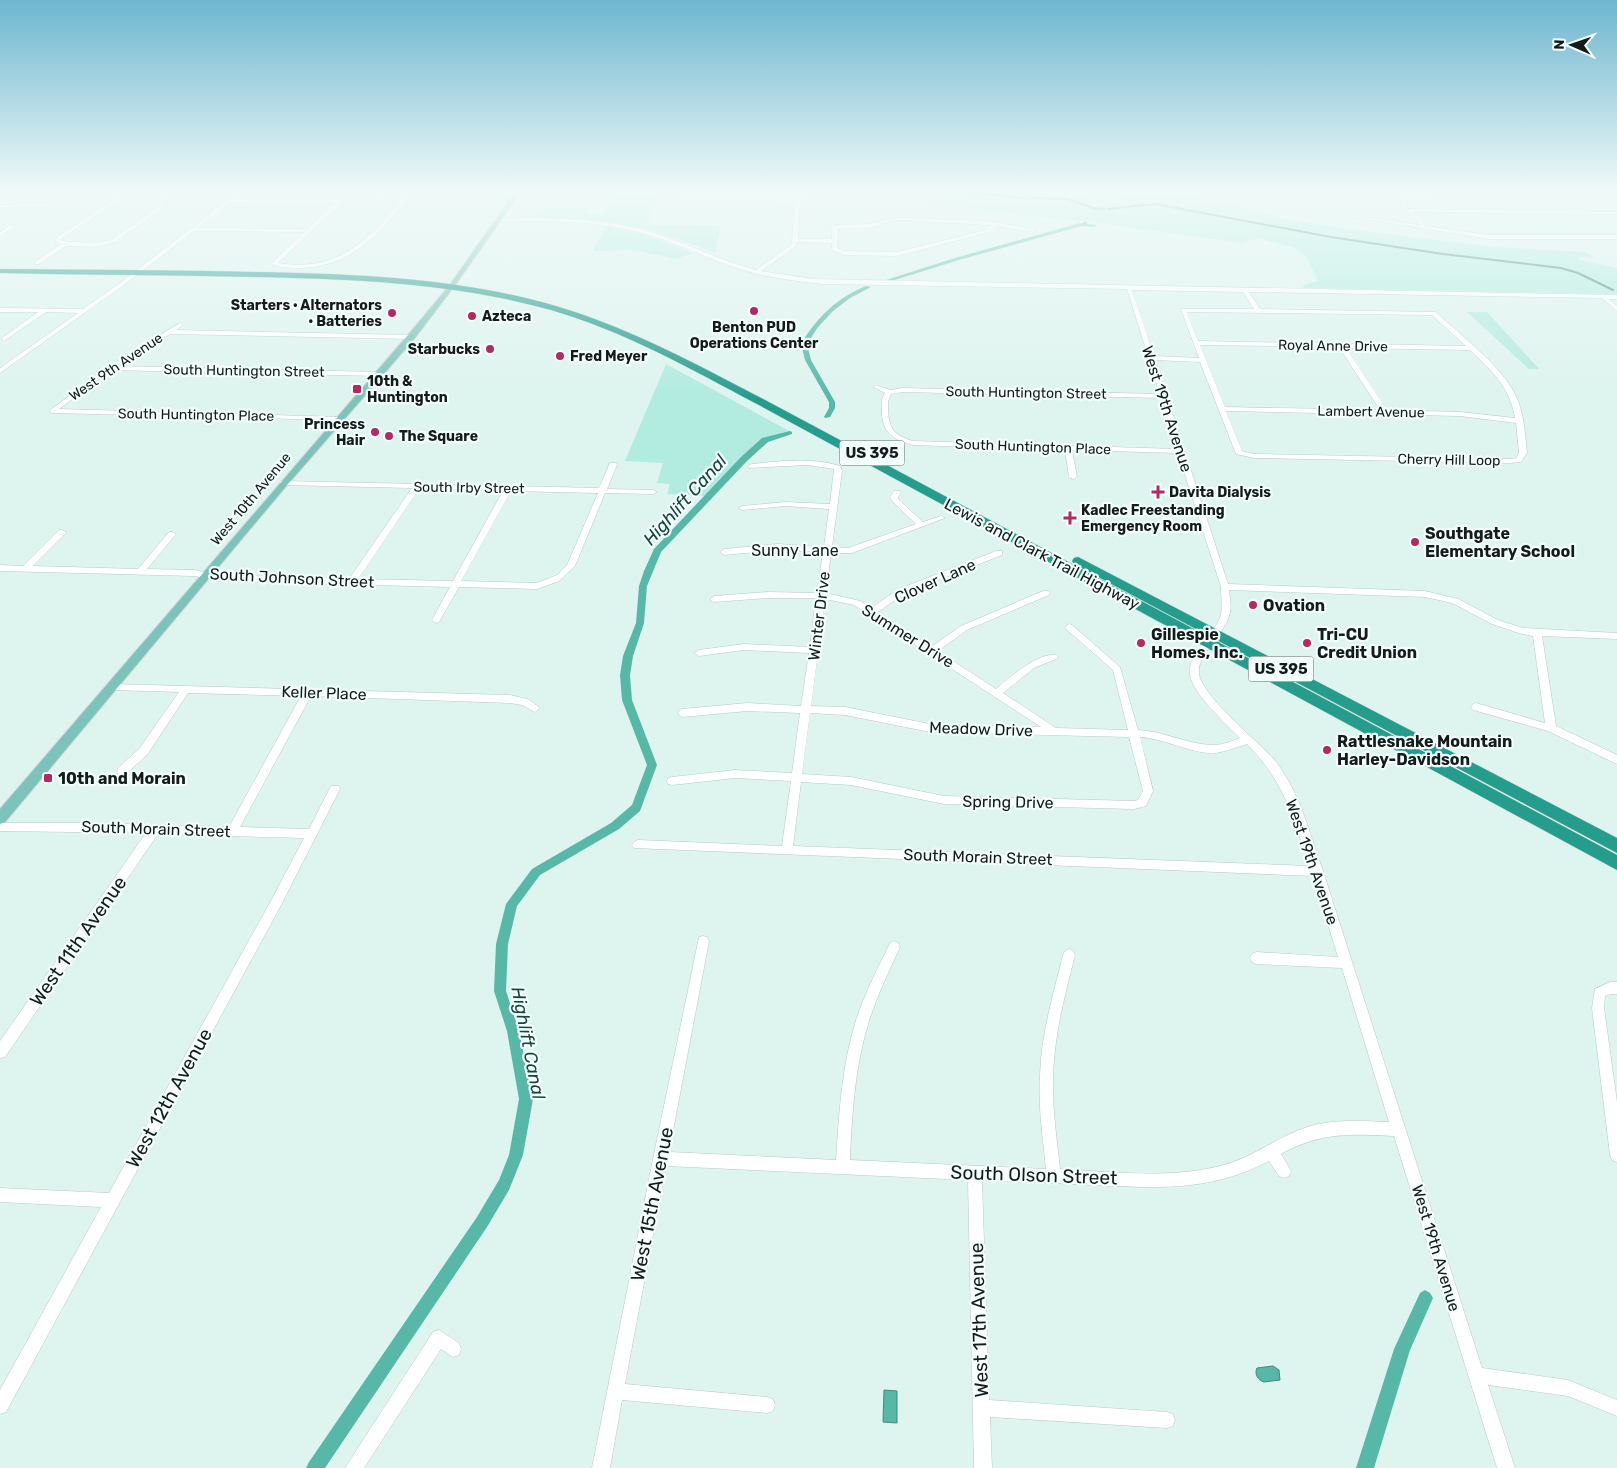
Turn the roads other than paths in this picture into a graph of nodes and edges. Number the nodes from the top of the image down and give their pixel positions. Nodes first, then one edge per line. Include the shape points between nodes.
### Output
1 (42, 261) edge
2 (153, 261) edge
3 (278, 261) edge
4 (326, 261) edge
5 (470, 261) edge
6 (722, 261) edge
7 (773, 261) edge
8 (38, 263) dead end
9 (0, 267) edge
10 (0, 271) edge
11 (139, 271) junction
12 (756, 272) junction
13 (452, 285) junction
14 (1129, 288) junction
15 (1245, 290) junction
16 (1603, 296) junction
17 (1617, 296) edge
18 (1617, 309) edge
19 (0, 310) edge
20 (1258, 310) junction
21 (44, 311) junction
22 (84, 311) junction
23 (180, 325) dead end
24 (168, 332) junction
25 (411, 337) junction
26 (4, 339) dead end
27 (1196, 343) junction
28 (1342, 347) junction
29 (1470, 348) junction
30 (1151, 358) junction
31 (1203, 360) junction
32 (110, 368) junction
33 (0, 371) edge
34 (379, 374) junction
35 (876, 387) dead end
36 (889, 392) junction
37 (1163, 396) junction
38 (1222, 409) junction
39 (52, 411) joint
40 (1385, 412) junction
41 (341, 418) junction
42 (1519, 421) junction
43 (1068, 448) junction
44 (1180, 451) junction
45 (613, 466) dead end
46 (752, 466) dead end
47 (1073, 477) dead end
48 (284, 483) junction
49 (417, 486) junction
50 (508, 489) junction
51 (603, 491) junction
52 (653, 492) dead end
53 (897, 493) dead end
54 (833, 507) junction
55 (742, 508) dead end
56 (941, 518) dead end
57 (922, 525) junction
58 (62, 532) dead end
59 (172, 534) dead end
60 (828, 550) junction
61 (724, 552) dead end
62 (999, 554) dead end
63 (0, 568) edge
64 (26, 568) junction
65 (142, 571) junction
66 (206, 575) junction
67 (351, 582) junction
68 (456, 584) junction
69 (1225, 587) junction
70 (1046, 593) dead end
71 (821, 597) junction
72 (714, 599) dead end
73 (872, 612) junction
74 (436, 620) dead end
75 (1069, 627) dead end
76 (1537, 633) junction
77 (1617, 636) edge
78 (1212, 639) junction
79 (814, 650) junction
80 (932, 651) junction
81 (699, 653) dead end
82 (1053, 657) dead end
83 (112, 687) junction
84 (186, 689) junction
85 (308, 693) junction
86 (997, 693) junction
87 (1476, 707) dead end
88 (535, 708) dead end
89 (807, 710) junction
90 (682, 713) dead end
91 (1551, 728) junction
92 (1054, 731) junction
93 (1134, 732) junction
94 (1249, 740) junction
95 (1617, 760) edge
96 (122, 771) dead end
97 (797, 778) junction
98 (672, 781) dead end
99 (334, 789) dead end
100 (0, 818) edge
101 (0, 827) edge
102 (155, 829) junction
103 (232, 832) junction
104 (311, 834) junction
105 (638, 845) dead end
106 (1617, 846) edge
107 (787, 849) junction
108 (1617, 863) edge
109 (1317, 871) junction
110 (703, 941) dead end
111 (894, 947) dead end
112 (1070, 955) dead end
113 (1256, 958) dead end
114 (1346, 962) junction
115 (1617, 988) edge
116 (0, 1052) edge
117 (1399, 1129) junction
118 (1272, 1151) junction
119 (1617, 1155) edge
120 (660, 1159) junction
121 (843, 1167) junction
122 (1284, 1171) dead end
123 (975, 1173) junction
124 (1054, 1175) junction
125 (0, 1195) edge
126 (114, 1200) junction
127 (453, 1348) dead end
128 (1476, 1375) junction
129 (616, 1391) junction
130 (767, 1405) dead end
131 (0, 1406) edge
132 (981, 1408) junction
133 (1617, 1408) edge
134 (1167, 1420) dead end
135 (354, 1468) edge
136 (600, 1468) edge
137 (983, 1468) edge
138 (1506, 1468) edge

1 - 8 street
2 - 11 street
3 - 4 street via 274,264 306,266
5 - 13 main road, West 10th Avenue
6 - 12 street
7 - 12 street
9 - 11 highway, US 395
10 - 11 highway, US 395
11 - 13 highway, US 395 via 354,277
11 - 22 street
12 - 14 street via 797,280 840,283
13 - 25 main road, West 10th Avenue
13 - 78 highway, Lewis and Clark Trail Highway / US 395 via 555,308 655,346
14 - 15 street
14 - 30 street, West 19th Avenue
15 - 16 street
15 - 20 street
16 - 17 street
16 - 18 street
19 - 21 street
20 - 27 street, Cherry Hill Loop via 1183,310
20 - 29 street, Cherry Hill Loop via 1434,314
21 - 22 street
21 - 26 street
22 - 33 street
23 - 24 street, West 9th Avenue
24 - 25 street
24 - 32 street, West 9th Avenue
25 - 34 main road, West 10th Avenue
27 - 28 street, Royal Anne Drive
27 - 31 street, Cherry Hill Loop
28 - 29 street, Royal Anne Drive
28 - 40 street
29 - 42 street, Cherry Hill Loop via 1510,390
30 - 31 street
30 - 37 street, West 19th Avenue
31 - 38 street, Cherry Hill Loop
32 - 34 street, South Huntington Street
32 - 39 street, West 9th Avenue
34 - 41 main road, West 10th Avenue
35 - 36 street
36 - 37 street, South Huntington Street
36 - 43 street, South Huntington Place via 884,398 888,431 904,441
37 - 44 street, West 19th Avenue
38 - 40 street, Lambert Avenue
38 - 42 street, Cherry Hill Loop via 1239,452 1254,456 1512,461 1518,460 1523,453
39 - 41 street, South Huntington Place
40 - 42 street, Lambert Avenue via 1468,414
41 - 48 main road, West 10th Avenue
43 - 44 street, South Huntington Place
43 - 47 street
44 - 69 street, West 19th Avenue
45 - 51 street
46 - 54 street, Winter Drive via 790,463 837,468
48 - 49 street, South Irby Street
48 - 66 main road, West 10th Avenue
49 - 50 street, South Irby Street
49 - 67 street
50 - 51 street, South Irby Street
50 - 68 street
51 - 52 street, South Irby Street
51 - 68 street, South Johnson Street via 570,566 554,582 537,586
53 - 57 street via 894,497 896,502
54 - 55 street via 785,504
54 - 60 street, Winter Drive
56 - 57 street, Sunny Lane
57 - 60 street, Sunny Lane via 849,551
58 - 64 street
59 - 65 street
60 - 61 street, Sunny Lane via 777,547
60 - 71 street, Winter Drive
62 - 73 street, Clover Lane via 902,591
63 - 64 street, South Johnson Street
64 - 65 street, South Johnson Street
65 - 66 street, South Johnson Street
66 - 67 street, South Johnson Street
66 - 83 main road, West 10th Avenue
67 - 68 street, South Johnson Street
68 - 74 street
69 - 76 street via 1425,594 1454,601 1510,628
69 - 78 street, West 19th Avenue via 1226,611
70 - 80 street via 964,628
71 - 72 street, Summer Drive via 769,594
71 - 73 street, Summer Drive via 847,600
71 - 79 street, Winter Drive
73 - 80 street, Summer Drive
75 - 93 street, Spring Drive via 1117,669
76 - 77 street
76 - 91 street
78 - 94 street, West 19th Avenue via 1196,664 1195,678 1207,697
78 - 106 highway, Lewis and Clark Trail Highway / US 395
78 - 108 highway, Lewis and Clark Trail Highway / US 395
79 - 81 street via 744,647
79 - 89 street, Winter Drive
80 - 86 street, Summer Drive
82 - 86 street via 1031,666
83 - 84 street, Keller Place
83 - 100 main road, West 10th Avenue
84 - 85 street, Keller Place
84 - 96 street via 143,752
85 - 88 street, Keller Place via 510,699
85 - 103 street
86 - 92 street, Summer Drive
87 - 91 street
89 - 90 street, Meadow Drive via 747,707
89 - 92 street, Meadow Drive via 844,711 930,728
89 - 97 street, Winter Drive
91 - 95 street
92 - 93 street, Meadow Drive
93 - 94 street, Meadow Drive via 1215,749
93 - 97 street, Spring Drive via 1148,791 1142,803 1134,805 944,800 862,782
94 - 109 street, West 19th Avenue via 1282,779 1291,796
97 - 98 street, Spring Drive via 736,774
97 - 107 street, Winter Drive
99 - 104 street, West 12th Avenue
101 - 102 street, South Morain Street
102 - 103 street, South Morain Street
102 - 116 street, West 11th Avenue
103 - 104 street, South Morain Street
104 - 126 street, West 12th Avenue
105 - 107 street, South Morain Street
107 - 109 street, South Morain Street
109 - 114 street, West 19th Avenue
110 - 120 street, West 15th Avenue
111 - 121 street via 860,1028 847,1096
112 - 124 street via 1054,1015 1047,1066
113 - 114 street
114 - 117 street, West 19th Avenue
115 - 119 street via 1599,992 1598,1008
117 - 118 street, South Olson Street via 1356,1127 1318,1132
117 - 128 street, West 19th Avenue
118 - 122 street
118 - 124 street, South Olson Street via 1237,1168 1194,1179 1164,1181
120 - 121 street, South Olson Street
120 - 129 street, West 15th Avenue
121 - 123 street, South Olson Street
123 - 124 street, South Olson Street
123 - 132 street, West 17th Avenue
125 - 126 street
126 - 131 street, West 12th Avenue
127 - 135 street via 439,1338
128 - 133 street via 1568,1388
128 - 138 street, West 19th Avenue
129 - 130 street
129 - 136 street, West 15th Avenue
132 - 134 street
132 - 137 street, West 17th Avenue

